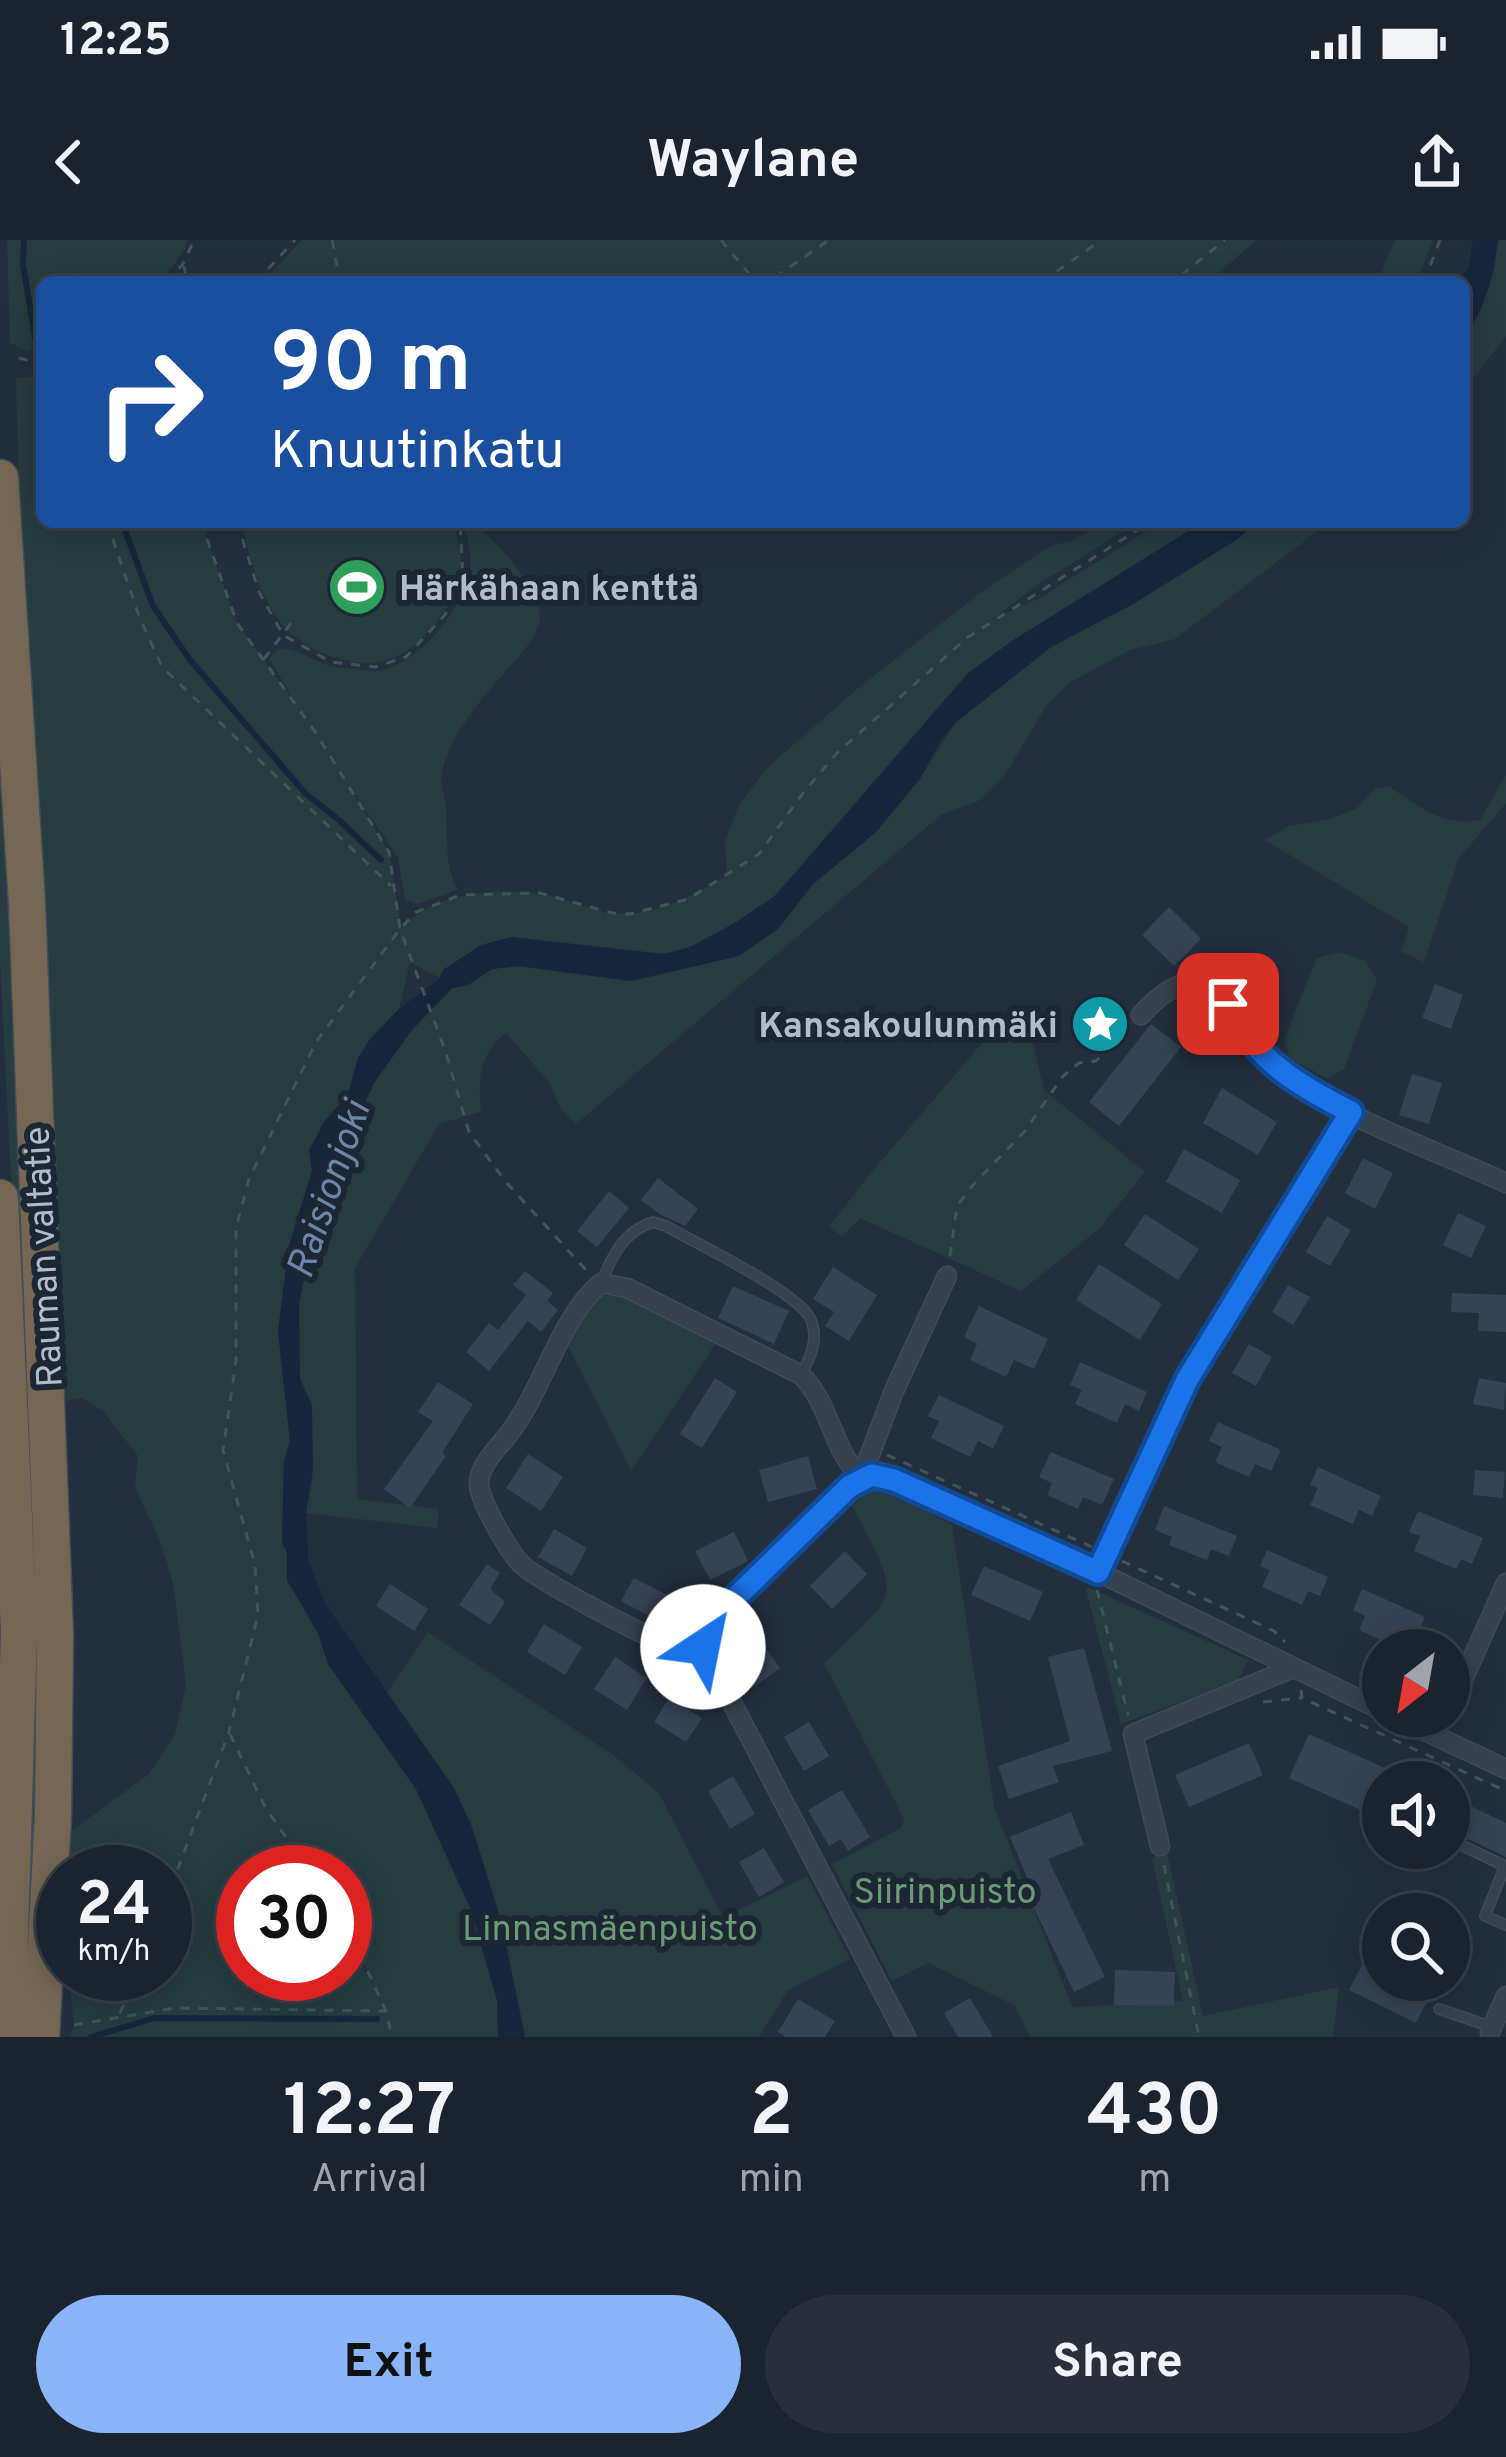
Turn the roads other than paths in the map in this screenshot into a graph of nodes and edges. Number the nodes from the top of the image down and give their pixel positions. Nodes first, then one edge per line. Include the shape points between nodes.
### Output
1 (0, 478) edge
2 (2, 563) edge
3 (1141, 1015) road end
4 (1351, 1112) junction
5 (1506, 1183) edge
6 (0, 1198) edge
7 (947, 1276) road end
8 (601, 1283) junction
9 (801, 1376) junction
10 (861, 1478) junction
11 (1096, 1578) junction
12 (1506, 1583) edge
13 (703, 1647) junction
14 (1470, 1664) edge
15 (1293, 1669) junction
16 (1362, 1701) edge
17 (1437, 1737) edge
18 (1506, 1769) edge
19 (1160, 1846) road end
20 (1470, 1849) edge
21 (1506, 1925) edge
22 (1439, 2008) dead end
23 (1499, 2016) edge
24 (57, 2031) edge
25 (7, 2037) edge
26 (906, 2037) edge

1 - 2 highway, Rauman valtatie
2 - 24 highway, Rauman valtatie via 26,881 55,1636
3 - 4 street via 1158,996 1208,984 1274,1066
4 - 5 street
4 - 11 street via 1187,1380
6 - 25 highway, Rauman valtatie via 19,1632
7 - 10 street
8 - 9 street via 627,1288
8 - 9 lane via 629,1236 653,1222 666,1226 803,1309 814,1339
8 - 13 street via 569,1322 522,1416 478,1480 528,1570 661,1642
9 - 10 street
10 - 11 street via 894,1480
10 - 13 street via 723,1610
11 - 15 street
12 - 14 street
13 - 26 street
15 - 16 street
15 - 19 street via 1132,1734
17 - 18 street
20 - 21 lane via 1505,1866 1485,1916
22 - 23 lane

